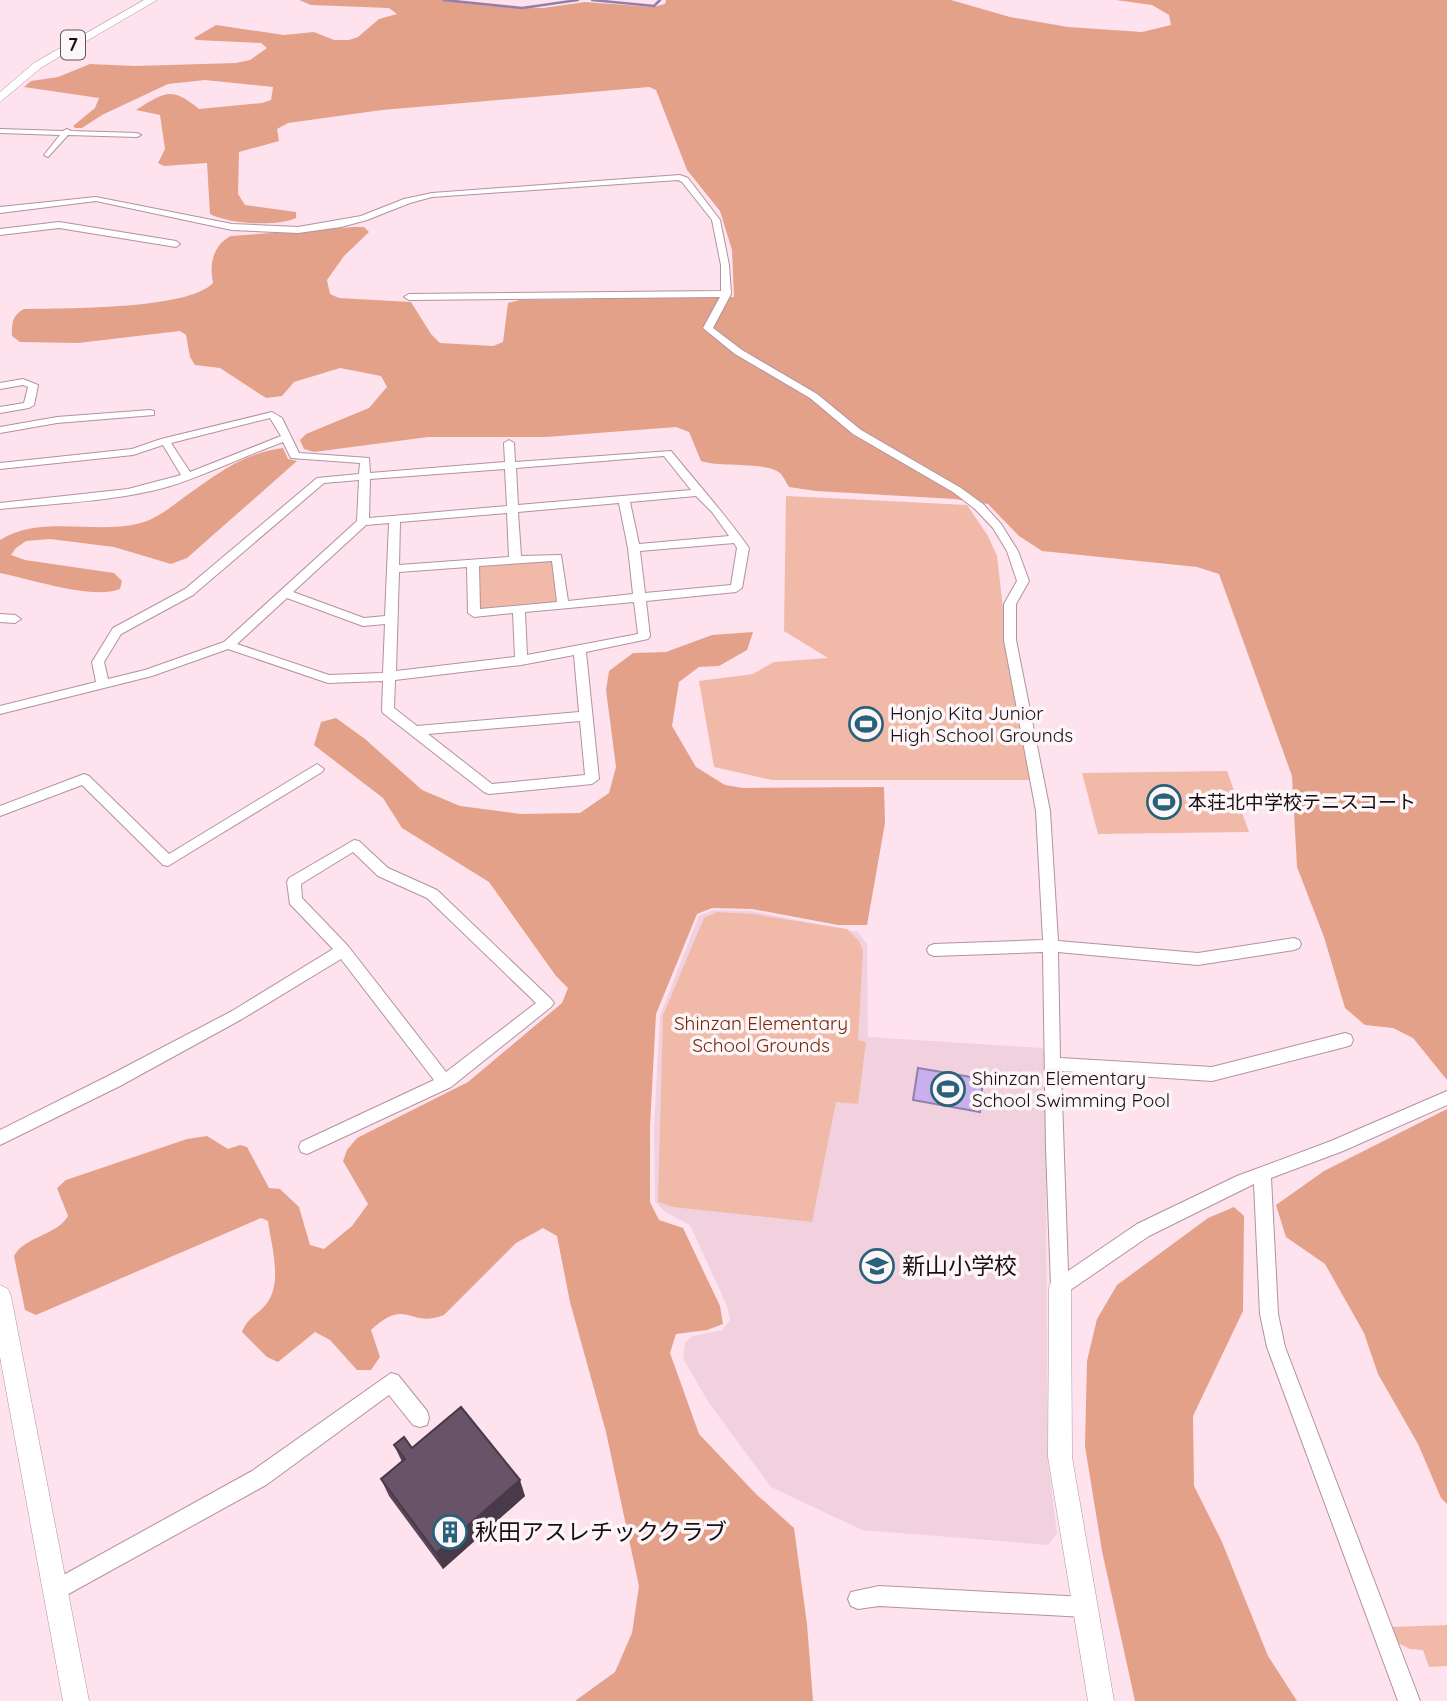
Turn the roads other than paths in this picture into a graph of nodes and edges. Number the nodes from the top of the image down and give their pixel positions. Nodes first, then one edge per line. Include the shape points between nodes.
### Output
1 (152, 0) edge
2 (0, 98) edge
3 (0, 131) edge
4 (68, 131) junction
5 (137, 135) dead end
6 (48, 155) dead end
7 (0, 210) edge
8 (0, 232) edge
9 (176, 244) dead end
10 (726, 294) junction
11 (409, 298) dead end
12 (0, 386) edge
13 (0, 410) edge
14 (150, 413) dead end
15 (0, 430) edge
16 (286, 438) junction
17 (165, 441) junction
18 (509, 443) dead end
19 (0, 466) edge
20 (511, 466) junction
21 (188, 477) junction
22 (364, 477) junction
23 (699, 494) junction
24 (624, 501) junction
25 (0, 506) edge
26 (512, 511) junction
27 (395, 519) junction
28 (363, 522) junction
29 (737, 539) junction
30 (634, 548) junction
31 (515, 560) junction
32 (473, 563) junction
33 (394, 569) junction
34 (285, 593) junction
35 (641, 598) junction
36 (563, 606) junction
37 (519, 609) junction
38 (0, 618) edge
39 (15, 618) dead end
40 (392, 619) junction
41 (228, 645) junction
42 (580, 651) junction
43 (521, 661) junction
44 (388, 676) junction
45 (103, 684) junction
46 (0, 710) edge
47 (584, 716) junction
48 (414, 731) junction
49 (317, 769) dead end
50 (0, 811) edge
51 (1294, 944) dead end
52 (1051, 946) junction
53 (343, 950) junction
54 (934, 950) dead end
55 (1345, 1040) dead end
56 (1053, 1064) junction
57 (445, 1082) junction
58 (1447, 1098) edge
59 (0, 1138) edge
60 (307, 1147) dead end
61 (1262, 1174) junction
62 (1060, 1287) junction
63 (0, 1296) edge
64 (420, 1418) dead end
65 (56, 1590) junction
66 (858, 1599) dead end
67 (1085, 1607) junction
68 (76, 1701) edge
69 (1101, 1701) edge
70 (1409, 1701) edge

1 - 2 highway, 7 via 38,65
3 - 4 street
4 - 5 street
4 - 6 street
7 - 10 street via 96,199 232,228 298,230 341,225 432,195 680,177 716,220
8 - 9 street via 59,225
10 - 11 street
10 - 52 street via 708,328 720,341 793,382 856,431 978,503 1007,537 1017,557 1023,581 1010,604 1010,640 1043,811
12 - 13 street via 33,384 29,405
14 - 15 street
16 - 17 street via 272,415
16 - 21 street
16 - 22 street via 295,456 365,460
17 - 19 street via 133,452
17 - 21 street
18 - 20 street
20 - 22 street
20 - 23 street via 667,453
20 - 26 street
21 - 25 street via 142,490
22 - 28 street
22 - 45 street via 321,480 189,592 117,631 98,662
23 - 24 street
23 - 29 street
24 - 26 street
24 - 30 street
26 - 27 street
26 - 31 street
27 - 28 street
27 - 33 street
28 - 34 street
29 - 30 street
29 - 35 street via 743,548 736,589
30 - 35 street
31 - 32 street
31 - 36 street via 557,557
32 - 33 street
32 - 37 street via 474,612
33 - 40 street
34 - 40 street via 363,622
34 - 41 street
35 - 36 street
35 - 42 street via 644,636
36 - 37 street
37 - 43 street
38 - 39 street
40 - 44 street
41 - 44 street via 328,679
41 - 45 street
42 - 43 street
42 - 47 street
43 - 44 street
44 - 48 street via 388,710
45 - 46 street
47 - 48 street
47 - 48 street via 592,779 489,789
49 - 50 street via 168,861 84,779
51 - 52 street via 1198,958
52 - 54 street
52 - 56 street
53 - 57 street
53 - 57 street via 295,900 294,882 354,845 383,872 432,894 547,1003
53 - 59 street via 237,1015
55 - 56 street via 1212,1074
56 - 62 street
57 - 60 street
58 - 61 street
61 - 62 street via 1143,1230
61 - 70 street via 1269,1314 1276,1347
62 - 67 street via 1060,1457
63 - 65 street
64 - 65 street via 391,1382 259,1478
65 - 68 street
66 - 67 street via 879,1595
67 - 69 street

